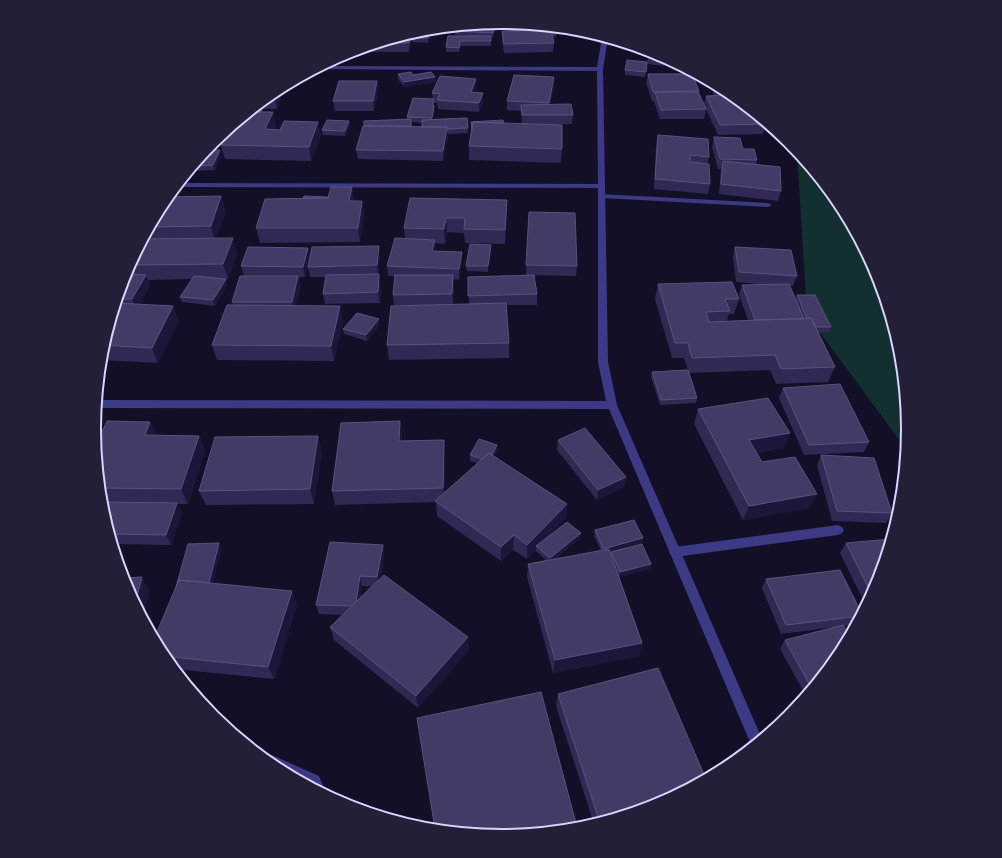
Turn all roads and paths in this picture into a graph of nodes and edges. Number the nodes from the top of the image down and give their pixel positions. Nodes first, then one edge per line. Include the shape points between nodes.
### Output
1 (604, 43) edge
2 (328, 68) edge
3 (600, 69) junction
4 (184, 185) edge
5 (603, 191) junction
6 (768, 205) edge
7 (102, 404) edge
8 (612, 405) junction
9 (838, 530) dead end
10 (675, 552) junction
11 (756, 737) edge
12 (302, 776) edge
13 (315, 783) edge

1 - 3 street
2 - 3 street
3 - 5 street
4 - 5 street
5 - 6 street
5 - 8 street via 603,362
7 - 8 street
8 - 10 street
9 - 10 street
10 - 11 street
12 - 13 street

